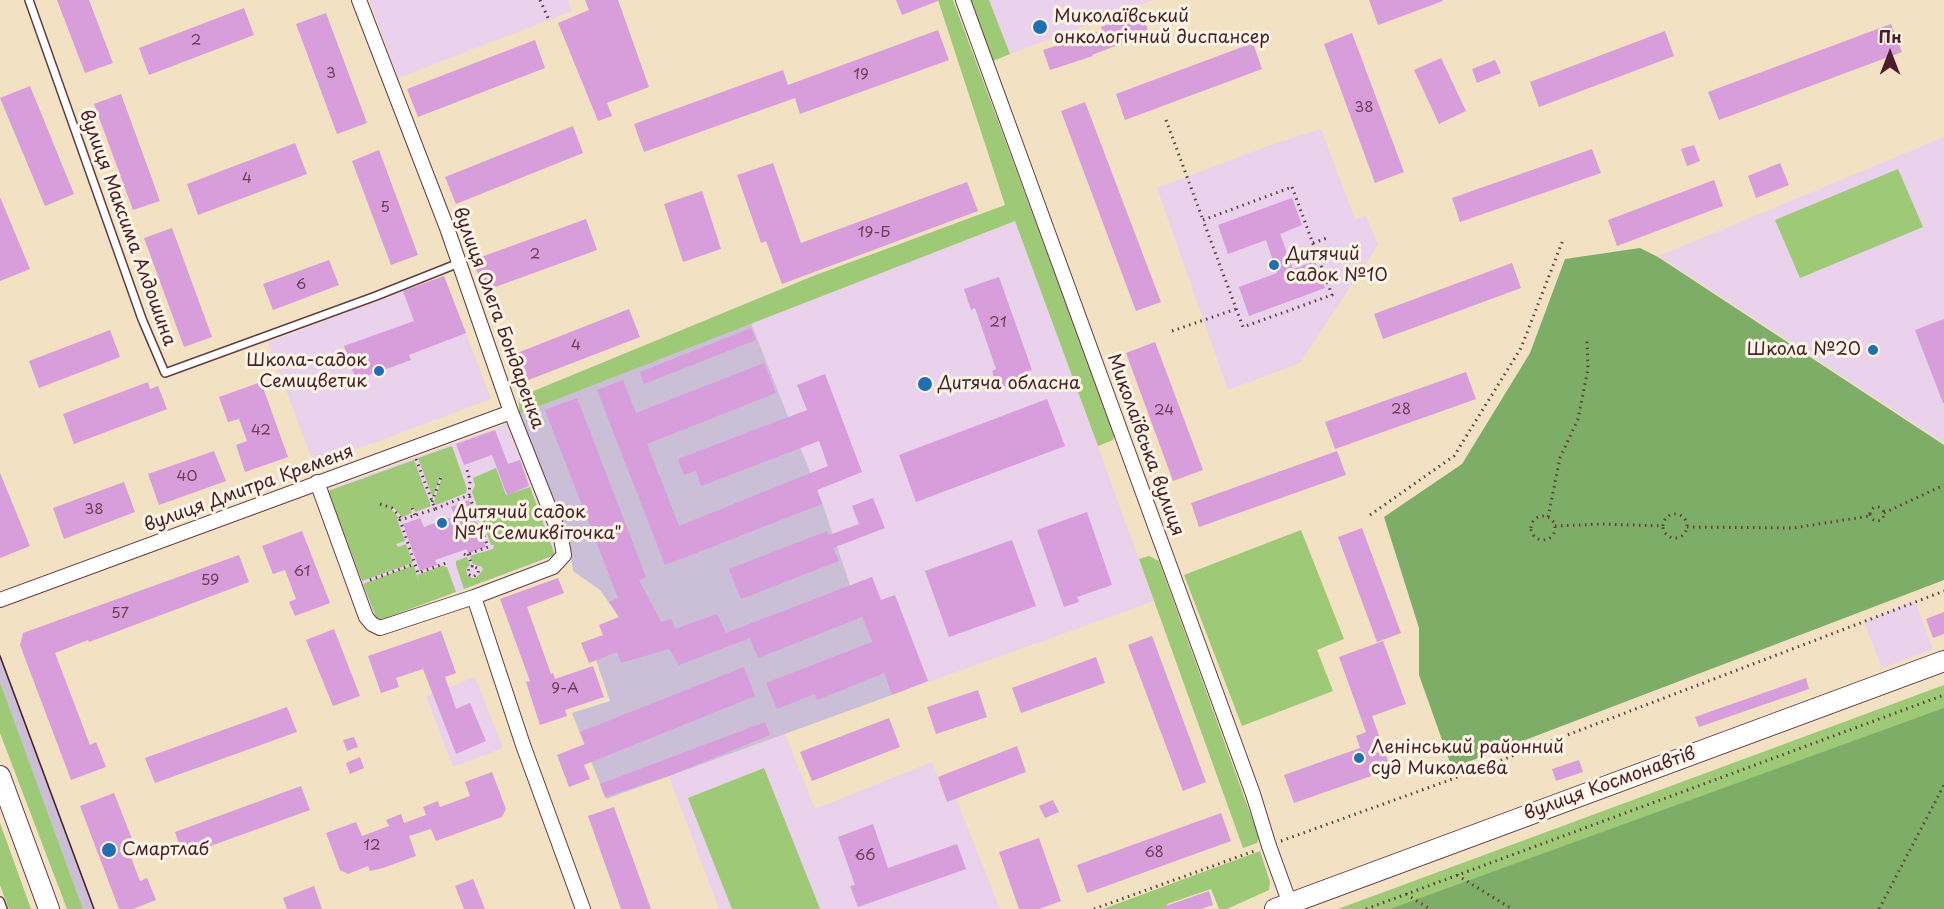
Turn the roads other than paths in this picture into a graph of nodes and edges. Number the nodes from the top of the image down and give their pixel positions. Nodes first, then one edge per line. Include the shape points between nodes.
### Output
1 (29, 0) edge
2 (359, 0) edge
3 (963, 0) edge
4 (459, 263) junction
5 (511, 412) junction
6 (317, 482) junction
7 (474, 597) junction
8 (0, 600) edge
9 (1944, 661) edge
10 (0, 776) edge
11 (0, 901) edge
12 (1283, 906) edge
13 (3, 909) edge
14 (49, 909) edge
15 (583, 909) edge

1 - 4 lane, вулиця Максима Алдошина via 142,319 165,373
2 - 4 street, вулиця Олега Бондаренка
3 - 12 street, Миколаївська вулиця via 1254,794
4 - 5 street, вулиця Олега Бондаренка
5 - 6 street, вулиця Дмитра Кременя
5 - 7 street, вулиця Олега Бондаренка via 561,538 564,555 553,567
6 - 7 street, вулиця Олега Бондаренка via 366,617 372,624 380,628
6 - 8 street, вулиця Дмитра Кременя
7 - 15 street
9 - 12 main road, вулиця Космонавтів
10 - 14 main road
11 - 13 lane

